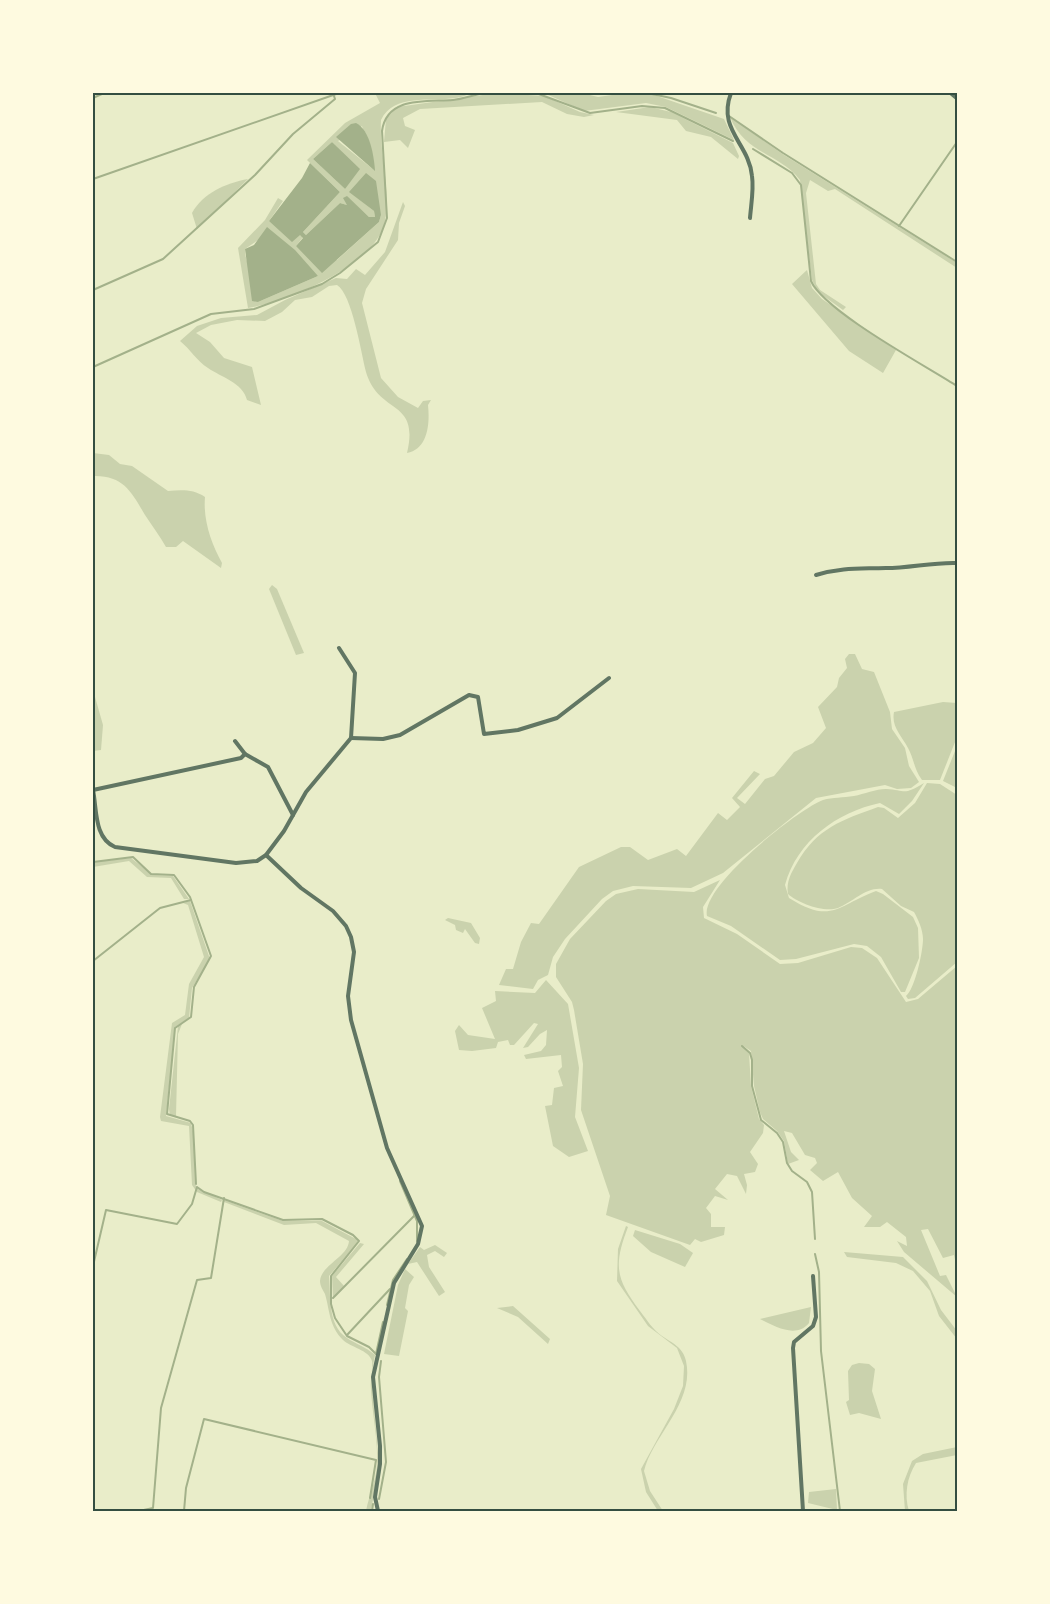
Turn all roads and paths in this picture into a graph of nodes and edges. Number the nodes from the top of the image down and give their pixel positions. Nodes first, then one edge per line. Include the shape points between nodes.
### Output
1 (731, 93) edge
2 (951, 93) edge
3 (957, 98) edge
4 (750, 218) dead end
5 (957, 563) edge
6 (816, 575) dead end
7 (339, 648) dead end
8 (609, 678) dead end
9 (351, 738) junction
10 (235, 741) dead end
11 (245, 754) junction
12 (93, 790) edge
13 (293, 815) junction
14 (266, 855) junction
15 (813, 1276) dead end
16 (378, 1511) edge
17 (803, 1511) edge

1 - 4 street via 726,113 752,175
2 - 3 street
5 - 6 street via 839,568
7 - 9 street via 355,672
8 - 9 street via 556,718 518,730 484,734 478,697 469,694 400,735
9 - 13 street via 306,792
10 - 11 street
11 - 12 street
11 - 13 street via 268,768
12 - 14 street via 100,835 115,847 247,863
13 - 14 street
14 - 16 street via 333,911 351,937 351,1020 387,1148 422,1226 418,1244 394,1284 373,1377 380,1446 375,1497
15 - 17 street via 816,1317 813,1326 794,1342

